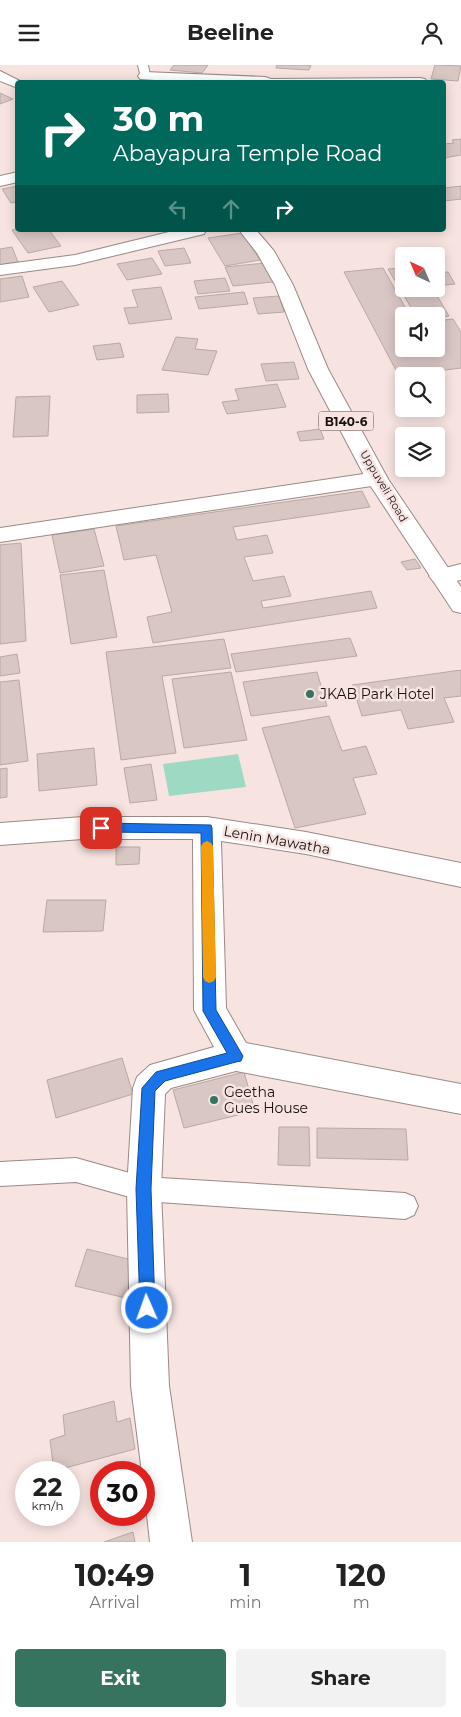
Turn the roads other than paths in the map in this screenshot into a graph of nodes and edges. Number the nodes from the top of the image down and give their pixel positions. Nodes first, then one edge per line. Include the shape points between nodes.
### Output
1 (144, 70) edge
2 (1, 76) edge
3 (245, 80) edge
4 (15, 82) edge
5 (15, 178) edge
6 (0, 181) edge
7 (190, 232) edge
8 (249, 232) edge
9 (0, 270) edge
10 (377, 479) junction
11 (0, 535) edge
12 (451, 574) edge
13 (461, 605) edge
14 (207, 828) junction
15 (0, 834) edge
16 (461, 875) edge
17 (236, 1056) junction
18 (461, 1099) edge
19 (0, 1174) edge
20 (144, 1189) junction
21 (405, 1206) dead end
22 (171, 1542) edge

1 - 3 street
2 - 4 street
5 - 6 street
7 - 9 street via 75,260
8 - 10 street, Uppuveli Road / B140-6 via 265,251 284,285 318,369
10 - 11 street
10 - 12 street, Uppuveli Road / B140-6
12 - 13 street, Uppuveli Road / B140-6
14 - 15 street, Lenin Mawatha via 83,828
14 - 16 street, Lenin Mawatha via 306,843
14 - 17 street via 210,1011
17 - 18 street
17 - 20 street via 161,1076 149,1088
19 - 20 lane via 76,1171
20 - 21 lane
20 - 22 street via 150,1387

